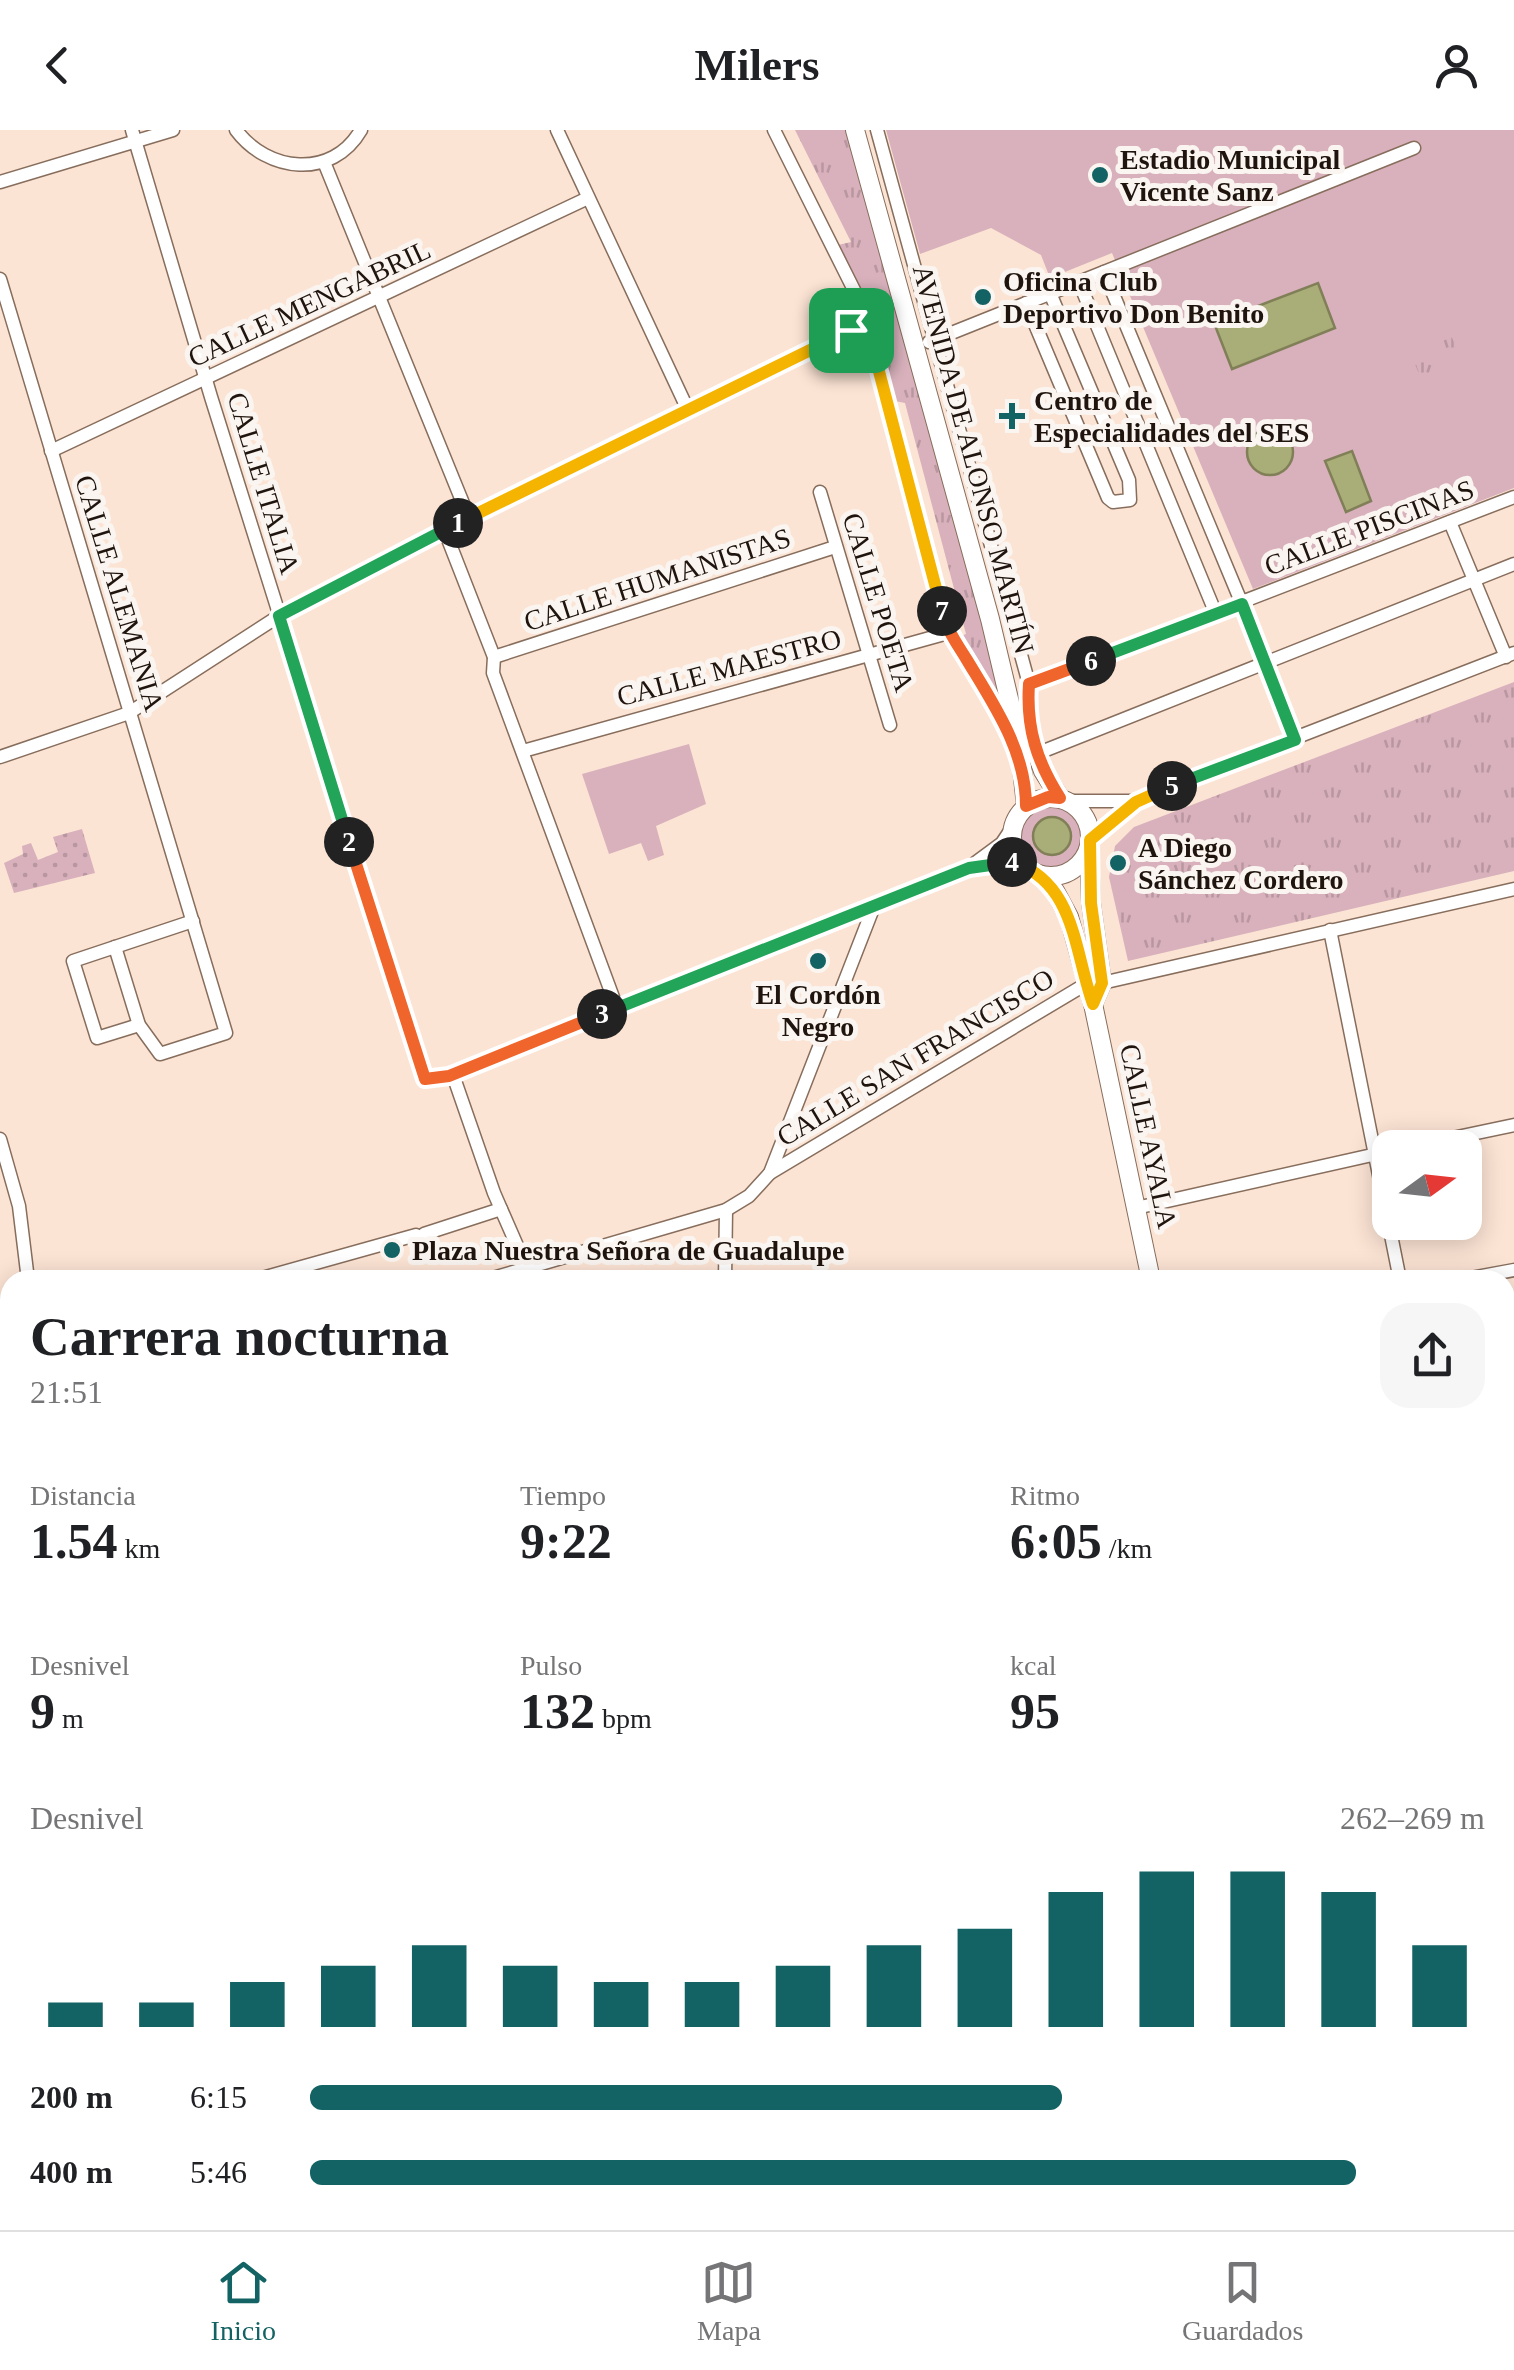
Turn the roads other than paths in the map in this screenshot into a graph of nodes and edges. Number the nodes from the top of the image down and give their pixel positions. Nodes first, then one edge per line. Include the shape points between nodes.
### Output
1 (173, 130) edge
2 (236, 130) edge
3 (361, 130) edge
4 (557, 130) edge
5 (774, 130) edge
6 (856, 130) edge
7 (877, 130) edge
8 (134, 136) edge
9 (1414, 148) dead end
10 (324, 162) junction
11 (0, 182) edge
12 (588, 198) junction
13 (1104, 272) junction
14 (0, 280) edge
15 (1078, 282) junction
16 (1050, 293) junction
17 (379, 298) junction
18 (1026, 303) junction
19 (866, 322) junction
20 (925, 343) junction
21 (206, 380) junction
22 (688, 410) junction
23 (51, 451) junction
24 (820, 492) dead end
25 (1514, 497) edge
26 (469, 518) junction
27 (1450, 522) junction
28 (444, 530) junction
29 (835, 547) junction
30 (1514, 564) edge
31 (1473, 581) junction
32 (1242, 604) junction
33 (1216, 614) junction
34 (279, 616) junction
35 (948, 633) junction
36 (870, 654) junction
37 (1510, 655) edge
38 (494, 657) junction
39 (1265, 665) junction
40 (1029, 684) junction
41 (129, 714) junction
42 (890, 725) dead end
43 (1295, 740) junction
44 (1029, 744) junction
45 (523, 751) junction
46 (0, 757) edge
47 (1026, 798) junction
48 (1064, 800) junction
49 (1136, 802) junction
50 (1012, 828) junction
51 (1090, 844) junction
52 (1024, 866) junction
53 (969, 868) junction
54 (1041, 876) junction
55 (1514, 890) edge
56 (874, 906) junction
57 (838, 920) junction
58 (193, 921) junction
59 (1330, 930) junction
60 (864, 933) junction
61 (115, 947) junction
62 (1094, 983) junction
63 (616, 1008) junction
64 (140, 1025) junction
65 (453, 1075) junction
66 (1514, 1124) edge
67 (1379, 1130) edge
68 (1482, 1131) edge
69 (0, 1140) edge
70 (1372, 1155) edge
71 (770, 1173) junction
72 (1136, 1208) junction
73 (501, 1209) junction
74 (726, 1210) junction
75 (1395, 1240) edge
76 (27, 1270) edge
77 (292, 1270) edge
78 (527, 1270) edge
79 (541, 1270) edge
80 (725, 1270) edge
81 (1149, 1270) edge
82 (1399, 1270) edge

1 - 8 street
2 - 10 street via 266,158 304,166
3 - 10 street
4 - 12 street
5 - 19 street
6 - 20 main road, AVENIDA DE ALONSO MARTÍN
7 - 20 street, AVENIDA DE ALONSO MARTÍN
8 - 11 street
8 - 21 street, CALLE ITALIA
9 - 13 street
10 - 17 street
12 - 17 street, CALLE MENGABRIL
12 - 22 street
13 - 15 street
13 - 32 street
14 - 23 street, CALLE ALEMANIA
15 - 16 street
15 - 33 street
16 - 18 street
16 - 18 street via 1129,480 1130,500 1108,498
17 - 21 street, CALLE MENGABRIL
17 - 26 street
18 - 20 street
19 - 22 street
19 - 35 street
20 - 40 street, AVENIDA DE ALONSO MARTÍN
20 - 44 main road, AVENIDA DE ALONSO MARTÍN via 990,619
21 - 23 street, CALLE MENGABRIL
21 - 34 street, CALLE ITALIA
22 - 26 street
23 - 41 street, CALLE ALEMANIA
24 - 29 street, CALLE POETA
25 - 27 street, CALLE PISCINAS
26 - 28 street
27 - 31 street
27 - 32 street, CALLE PISCINAS
28 - 34 street
28 - 38 street
29 - 36 street, CALLE POETA
29 - 38 street, CALLE HUMANISTAS
30 - 31 street
31 - 37 street
31 - 39 street
32 - 33 street, CALLE PISCINAS
32 - 39 street
33 - 40 street, CALLE PISCINAS
34 - 41 street
34 - 65 street, CALLE ITALIA via 425,1079
35 - 36 street, CALLE MAESTRO
35 - 47 street via 1010,733
36 - 42 street, CALLE POETA
36 - 45 street, CALLE MAESTRO
37 - 43 street
38 - 45 street via 493,673
39 - 43 street
39 - 44 street
40 - 44 street, AVENIDA DE ALONSO MARTÍN
41 - 46 street
41 - 58 street, CALLE ALEMANIA
43 - 49 street
44 - 47 main road, AVENIDA DE ALONSO MARTÍN
44 - 48 main road, AVENIDA DE ALONSO MARTÍN
45 - 63 street
47 - 48 main road
47 - 50 main road
48 - 49 street
48 - 51 main road via 1085,817
49 - 51 street
50 - 52 main road
50 - 53 street
51 - 54 main road via 1075,868
51 - 62 main road
52 - 53 street
52 - 54 main road
53 - 56 street
54 - 62 main road via 1069,917
55 - 59 street, CALLE SAN FRANCISCO
56 - 57 street
56 - 60 street
57 - 60 street
57 - 63 street
58 - 61 street
58 - 64 street, CALLE ALEMANIA via 226,1033 160,1054
59 - 62 street, CALLE SAN FRANCISCO
59 - 67 street
60 - 71 street
61 - 64 street
61 - 64 street via 73,960 97,1038
62 - 71 street, CALLE SAN FRANCISCO
62 - 72 main road, CALLE AYALA
63 - 65 street
65 - 73 street
66 - 68 street
69 - 76 street via 19,1206
70 - 72 street
71 - 74 street, CALLE SAN FRANCISCO
72 - 81 main road, CALLE AYALA
73 - 77 street
73 - 78 street
74 - 79 street
74 - 80 street
75 - 82 street

